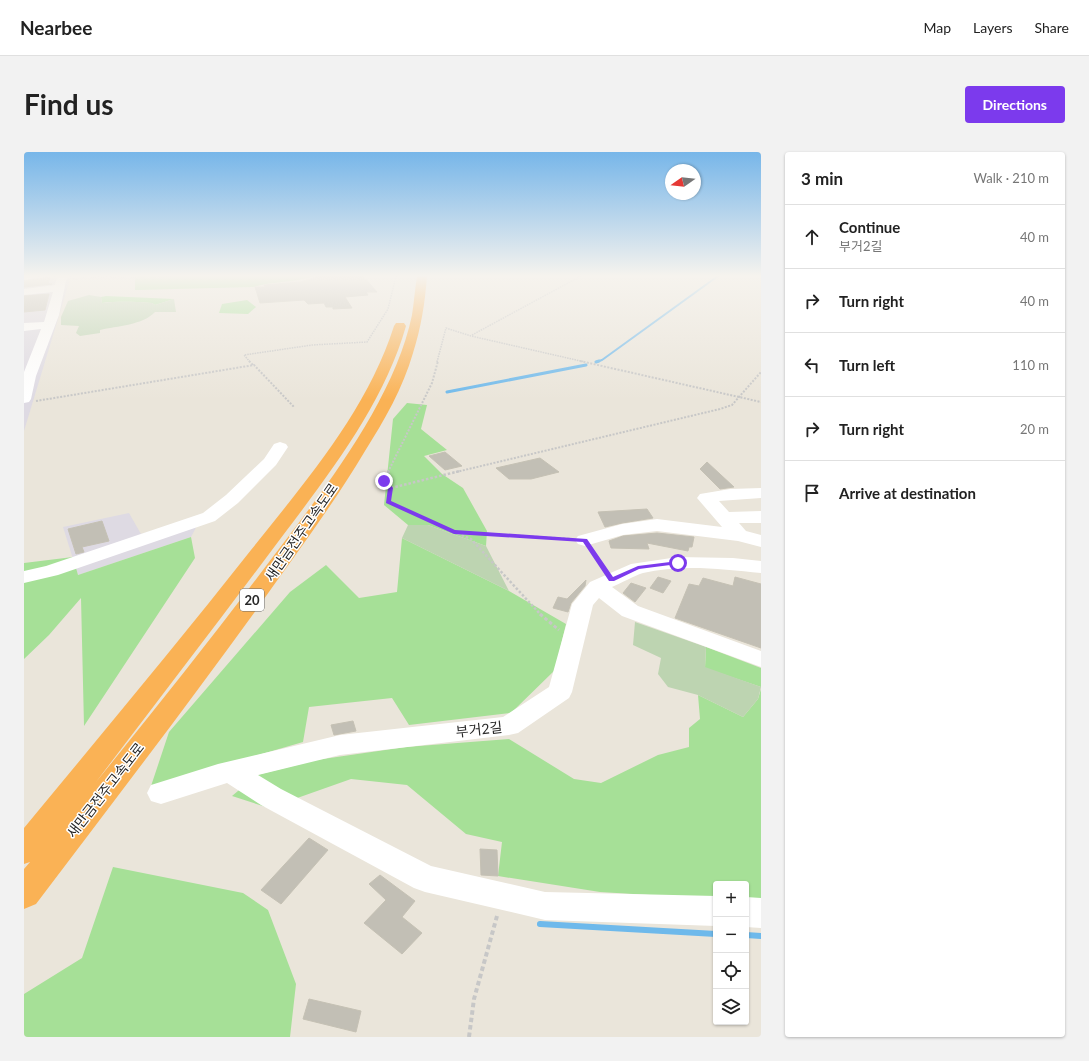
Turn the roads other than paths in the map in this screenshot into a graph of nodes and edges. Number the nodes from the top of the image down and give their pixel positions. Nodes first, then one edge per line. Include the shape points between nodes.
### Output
1 (51, 317) edge
2 (402, 317) edge
3 (417, 317) edge
4 (49, 325) junction
5 (24, 327) edge
6 (27, 376) edge
7 (28, 400) edge
8 (280, 447) dead end
9 (761, 493) edge
10 (761, 517) edge
11 (722, 518) junction
12 (739, 535) junction
13 (585, 540) road end
14 (761, 541) edge
15 (761, 567) edge
16 (24, 577) edge
17 (604, 583) junction
18 (761, 659) edge
19 (231, 772) junction
20 (161, 793) dead end
21 (24, 851) edge
22 (24, 894) edge
23 (713, 912) edge
24 (749, 912) edge
25 (761, 913) edge

1 - 4 street
2 - 21 highway, 새만금전주고속도로 / 20 via 383,371 351,427 312,483 203,626
3 - 22 highway, 새만금전주고속도로 / 20 via 413,337 400,371 375,421 333,487 224,640
4 - 5 street
4 - 6 street
6 - 7 street
8 - 16 street via 270,462 232,499 209,517 51,571
9 - 11 street via 706,498
10 - 11 street
11 - 12 street
12 - 13 street via 657,525 622,530
12 - 14 street
15 - 17 street, 부거2길 via 678,563 638,568
17 - 18 street via 630,611
17 - 19 street, 부거2길 via 583,604 560,692 509,726 340,745
19 - 20 street, 부거2길
19 - 23 street via 270,797 425,878 545,906
24 - 25 street

